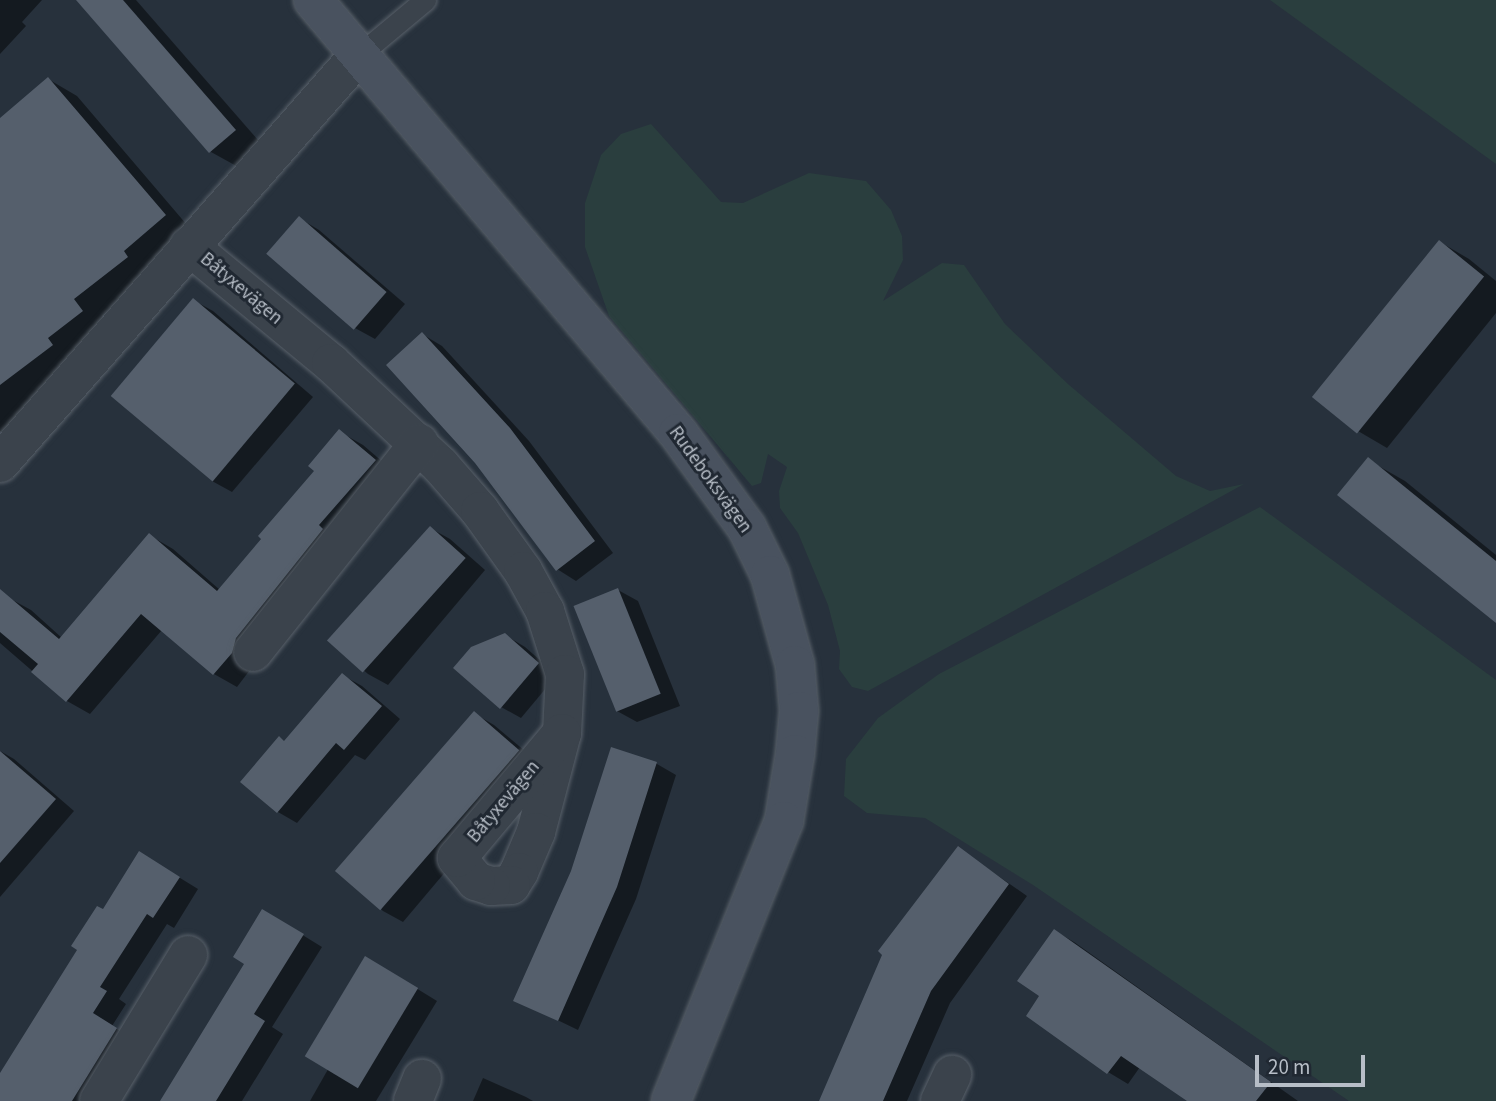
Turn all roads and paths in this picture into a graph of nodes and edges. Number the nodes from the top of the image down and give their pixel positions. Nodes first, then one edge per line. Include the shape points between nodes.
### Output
1 (313, 0) edge
2 (425, 0) edge
3 (359, 55) junction
4 (190, 246) junction
5 (419, 443) junction
6 (0, 463) edge
7 (253, 652) dead end
8 (562, 733) dead end
9 (188, 955) dead end
10 (99, 1101) edge
11 (671, 1101) edge

1 - 3 street, Rudeboksvägen
2 - 3 lane
3 - 4 street, Båtyxevägen
3 - 11 street, Rudeboksvägen via 678,433 747,528 783,616 795,665 799,711 784,821
4 - 5 street, Båtyxevägen
4 - 6 street, Båtyxevägen
5 - 7 street
5 - 8 street, Båtyxevägen via 480,512 523,571 545,611 565,674
9 - 10 street

